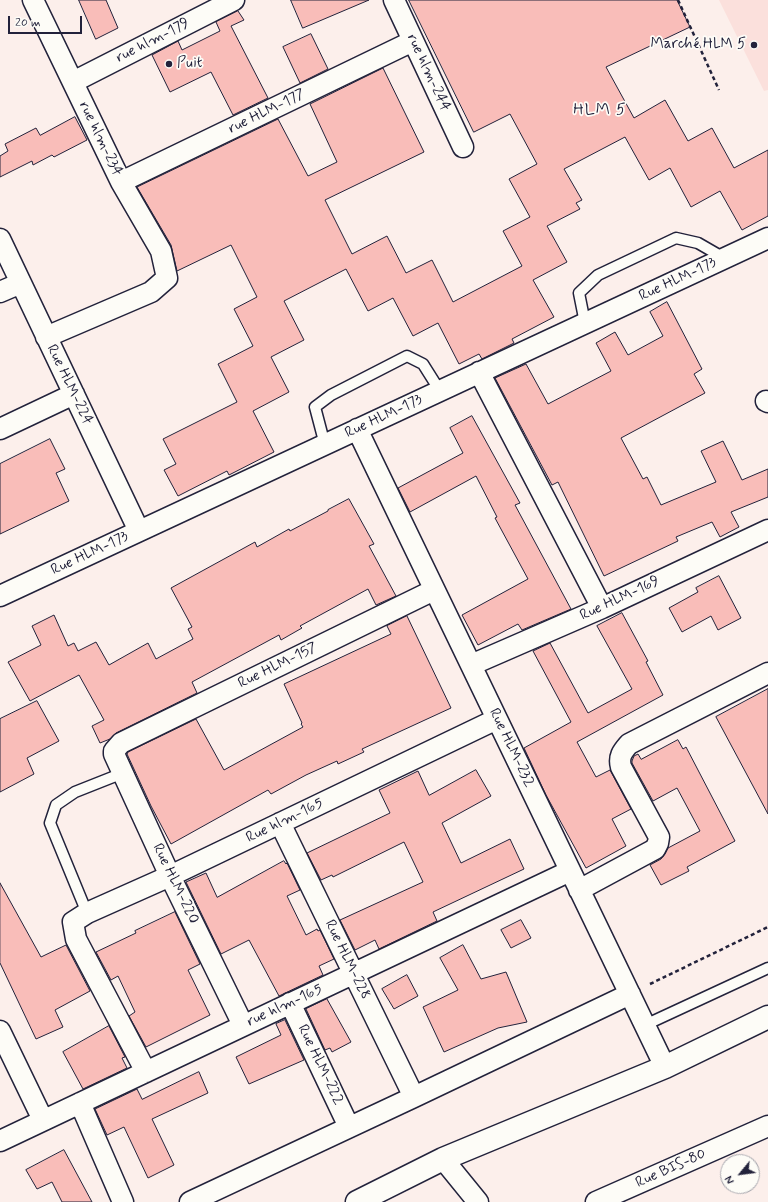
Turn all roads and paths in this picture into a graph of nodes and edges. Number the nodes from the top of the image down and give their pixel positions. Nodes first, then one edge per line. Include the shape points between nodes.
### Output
1 (33, 0) edge
2 (234, 0) edge
3 (394, 0) edge
4 (678, 0) edge
5 (413, 41) junction
6 (73, 82) junction
7 (719, 90) dead end
8 (463, 146) dead end
9 (121, 182) junction
10 (768, 238) edge
11 (0, 239) edge
12 (724, 258) junction
13 (21, 283) junction
14 (0, 292) edge
15 (585, 323) junction
16 (46, 337) junction
17 (480, 372) junction
18 (440, 391) junction
19 (74, 394) junction
20 (0, 429) edge
21 (357, 429) junction
22 (325, 445) junction
23 (768, 530) edge
24 (139, 531) junction
25 (434, 590) junction
26 (0, 596) edge
27 (602, 608) junction
28 (471, 665) junction
29 (768, 673) edge
30 (497, 719) junction
31 (121, 743) joint
32 (123, 773) junction
33 (280, 823) junction
34 (570, 871) junction
35 (170, 876) junction
36 (580, 890) junction
37 (80, 917) junction
38 (768, 927) edge
39 (768, 968) edge
40 (353, 974) junction
41 (630, 994) junction
42 (290, 1003) junction
43 (768, 1016) edge
44 (645, 1025) junction
45 (243, 1026) junction
46 (0, 1031) edge
47 (665, 1067) junction
48 (146, 1072) junction
49 (414, 1097) junction
50 (80, 1103) junction
51 (43, 1120) junction
52 (768, 1126) edge
53 (350, 1127) junction
54 (0, 1141) edge
55 (443, 1159) junction
56 (123, 1202) edge
57 (190, 1202) edge
58 (357, 1202) edge
59 (478, 1202) edge
60 (596, 1202) edge

1 - 6 street, rue hlm-234
2 - 6 street, rue hlm-179
3 - 5 street, rue hlm-244
4 - 7 path
5 - 8 street, rue hlm-244
5 - 9 street, rue HLM-177
6 - 9 street, rue hlm-234
9 - 16 street, rue hlm-234 via 161,251 168,278 151,292
10 - 12 street, Rue HLM-173
11 - 13 street, Rue HLM-224
12 - 15 street, Rue HLM-173
12 - 15 lane via 698,243 676,238 598,275 579,293
13 - 14 street
13 - 16 street, Rue HLM-224
15 - 17 street, Rue HLM-173
16 - 19 street, Rue HLM-224
17 - 18 street, Rue HLM-173
17 - 27 street
18 - 21 street, Rue HLM-173
18 - 22 lane via 423,364 408,356 331,395 315,407
19 - 20 street
19 - 24 street, Rue HLM-224
21 - 22 street, Rue HLM-173
21 - 25 street, Rue HLM-232
22 - 24 street, Rue HLM-173
23 - 27 street, Rue HLM-169
24 - 26 street, Rue HLM-173
25 - 28 street, Rue HLM-232
25 - 31 street, Rue HLM-157
27 - 28 street, Rue HLM-169
28 - 30 street, Rue HLM-232
29 - 36 street via 630,744 621,753 621,767 659,837 658,843 655,849
30 - 33 street, Rue hlm-165
30 - 34 street, Rue HLM-232
31 - 32 street, Rue HLM-220 via 114,754
32 - 35 street, Rue HLM-220
32 - 37 lane via 75,792 56,805 50,823
33 - 35 street, Rue hlm-165
33 - 40 street, Rue HLM-228
34 - 36 street, Rue HLM-232
34 - 40 street, rue hlm-165
35 - 37 street, Rue hlm-165
35 - 45 street, Rue HLM-220
36 - 41 street, Rue HLM-232
37 - 48 street via 76,939
38 - 41 path
39 - 44 lane
40 - 42 street, rue hlm-165
40 - 49 street, Rue HLM-228
41 - 44 street, Rue HLM-232
41 - 49 street
42 - 45 street, rue hlm-165
42 - 53 street, Rue HLM-222
43 - 47 street
44 - 47 street, Rue HLM-232
45 - 48 street, rue hlm-165
46 - 51 street
47 - 55 street
48 - 50 street, rue hlm-165
49 - 53 street
50 - 51 street, rue hlm-165
50 - 56 street
51 - 54 street, rue hlm-165
52 - 60 street, Rue BIS-80
53 - 57 street
55 - 58 street
55 - 59 street

